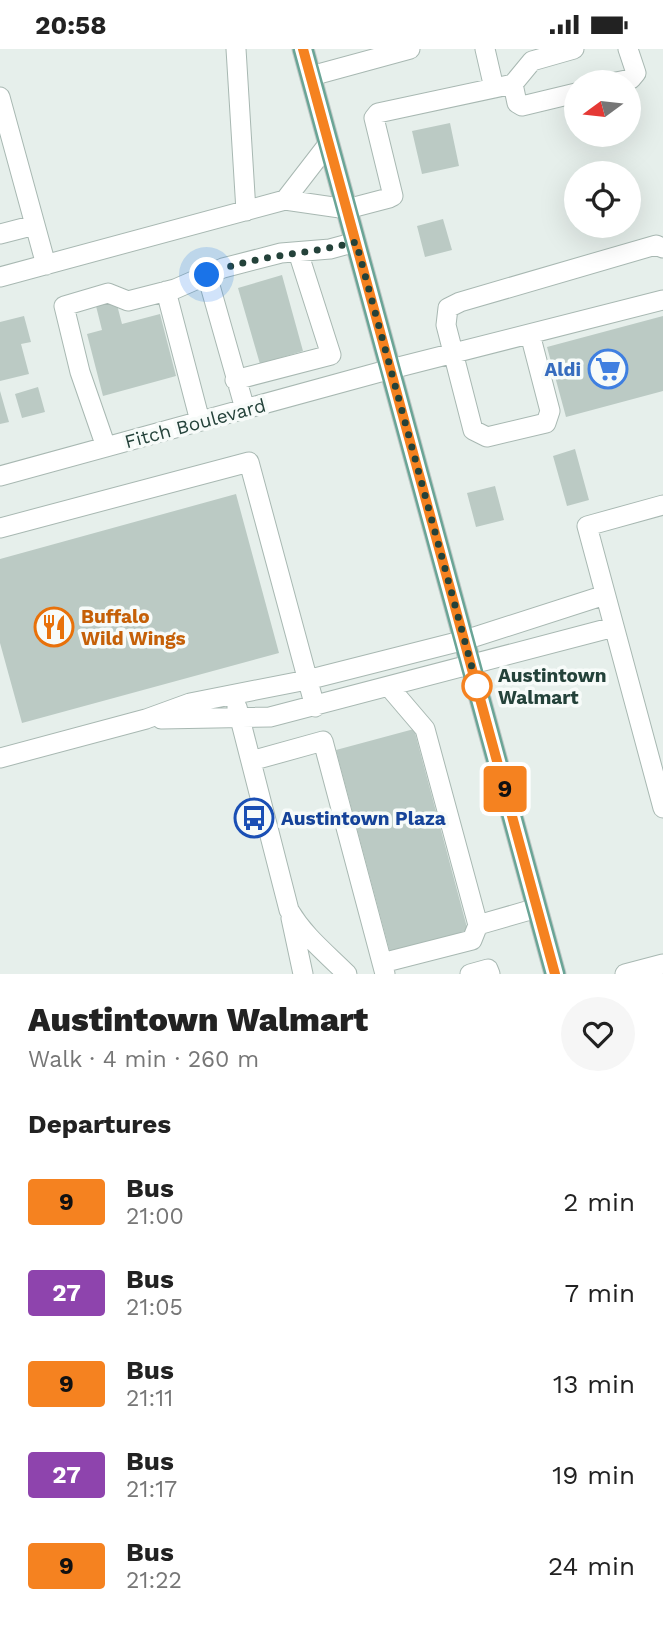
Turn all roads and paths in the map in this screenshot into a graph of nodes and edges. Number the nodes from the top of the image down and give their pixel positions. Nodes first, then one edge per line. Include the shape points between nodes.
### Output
1 (236, 49) edge
2 (303, 49) edge
3 (410, 49) edge
4 (485, 49) edge
5 (574, 49) edge
6 (628, 49) edge
7 (378, 53) edge
8 (529, 55) edge
9 (635, 70) edge
10 (311, 76) junction
11 (503, 86) junction
12 (564, 96) edge
13 (0, 97) edge
14 (329, 143) junction
15 (285, 200) junction
16 (347, 209) junction
17 (246, 211) junction
18 (35, 225) junction
19 (3, 228) edge
20 (356, 242) junction
21 (663, 248) edge
22 (298, 252) junction
23 (46, 265) junction
24 (207, 275) junction
25 (0, 277) edge
26 (166, 291) junction
27 (663, 300) edge
28 (530, 334) junction
29 (452, 353) junction
30 (391, 369) junction
31 (235, 380) junction
32 (245, 409) junction
33 (200, 421) junction
34 (106, 447) junction
35 (0, 474) edge
36 (663, 505) edge
37 (0, 528) edge
38 (605, 595) junction
39 (614, 627) junction
40 (464, 640) junction
41 (472, 666) junction
42 (307, 680) junction
43 (390, 688) junction
44 (233, 692) junction
45 (314, 707) junction
46 (240, 718) junction
47 (146, 719) junction
48 (0, 758) edge
49 (251, 761) junction
50 (663, 808) edge
51 (537, 908) junction
52 (289, 910) junction
53 (478, 925) junction
54 (663, 964) edge
55 (384, 969) edge
56 (303, 974) edge
57 (347, 974) edge
58 (470, 974) edge
59 (490, 974) edge
60 (555, 974) edge
61 (625, 974) edge

1 - 17 street
2 - 10 main road
3 - 7 street
4 - 11 street
5 - 8 street
6 - 9 street
7 - 10 street
8 - 11 street
10 - 14 main road
11 - 12 street via 522,106
11 - 16 street via 375,115 393,196
13 - 18 street
14 - 15 street
14 - 16 main road
15 - 16 street
15 - 17 street
16 - 20 main road
17 - 23 street
18 - 19 street
18 - 23 street
20 - 22 street
20 - 30 main road
21 - 29 street via 656,245 460,302 448,308
22 - 24 street
22 - 31 street via 331,355
23 - 25 street
24 - 26 street
24 - 31 street
26 - 33 street
26 - 34 street via 128,301 108,293 64,306 80,372
27 - 28 street, Fitch Boulevard
28 - 29 street, Fitch Boulevard
28 - 29 street via 550,411 545,423 487,437 474,430
29 - 30 street, Fitch Boulevard
30 - 32 street, Fitch Boulevard
30 - 40 main road
31 - 32 street
32 - 33 street, Fitch Boulevard
33 - 34 street, Fitch Boulevard
34 - 35 street, Fitch Boulevard
36 - 38 street via 587,526
37 - 42 street via 249,462
38 - 39 street
38 - 40 street
39 - 41 street
39 - 50 street
40 - 41 main road
40 - 42 street
41 - 43 street
41 - 51 main road
42 - 44 street
42 - 45 street
43 - 45 street
43 - 53 street via 425,729
44 - 46 street
44 - 47 street
45 - 46 street
46 - 47 street
46 - 49 street
47 - 48 street
49 - 52 street
49 - 55 street via 323,741
51 - 53 street
51 - 60 main road
52 - 56 street
52 - 57 street via 301,930
53 - 55 street via 472,940
54 - 61 street
58 - 59 street via 488,969

